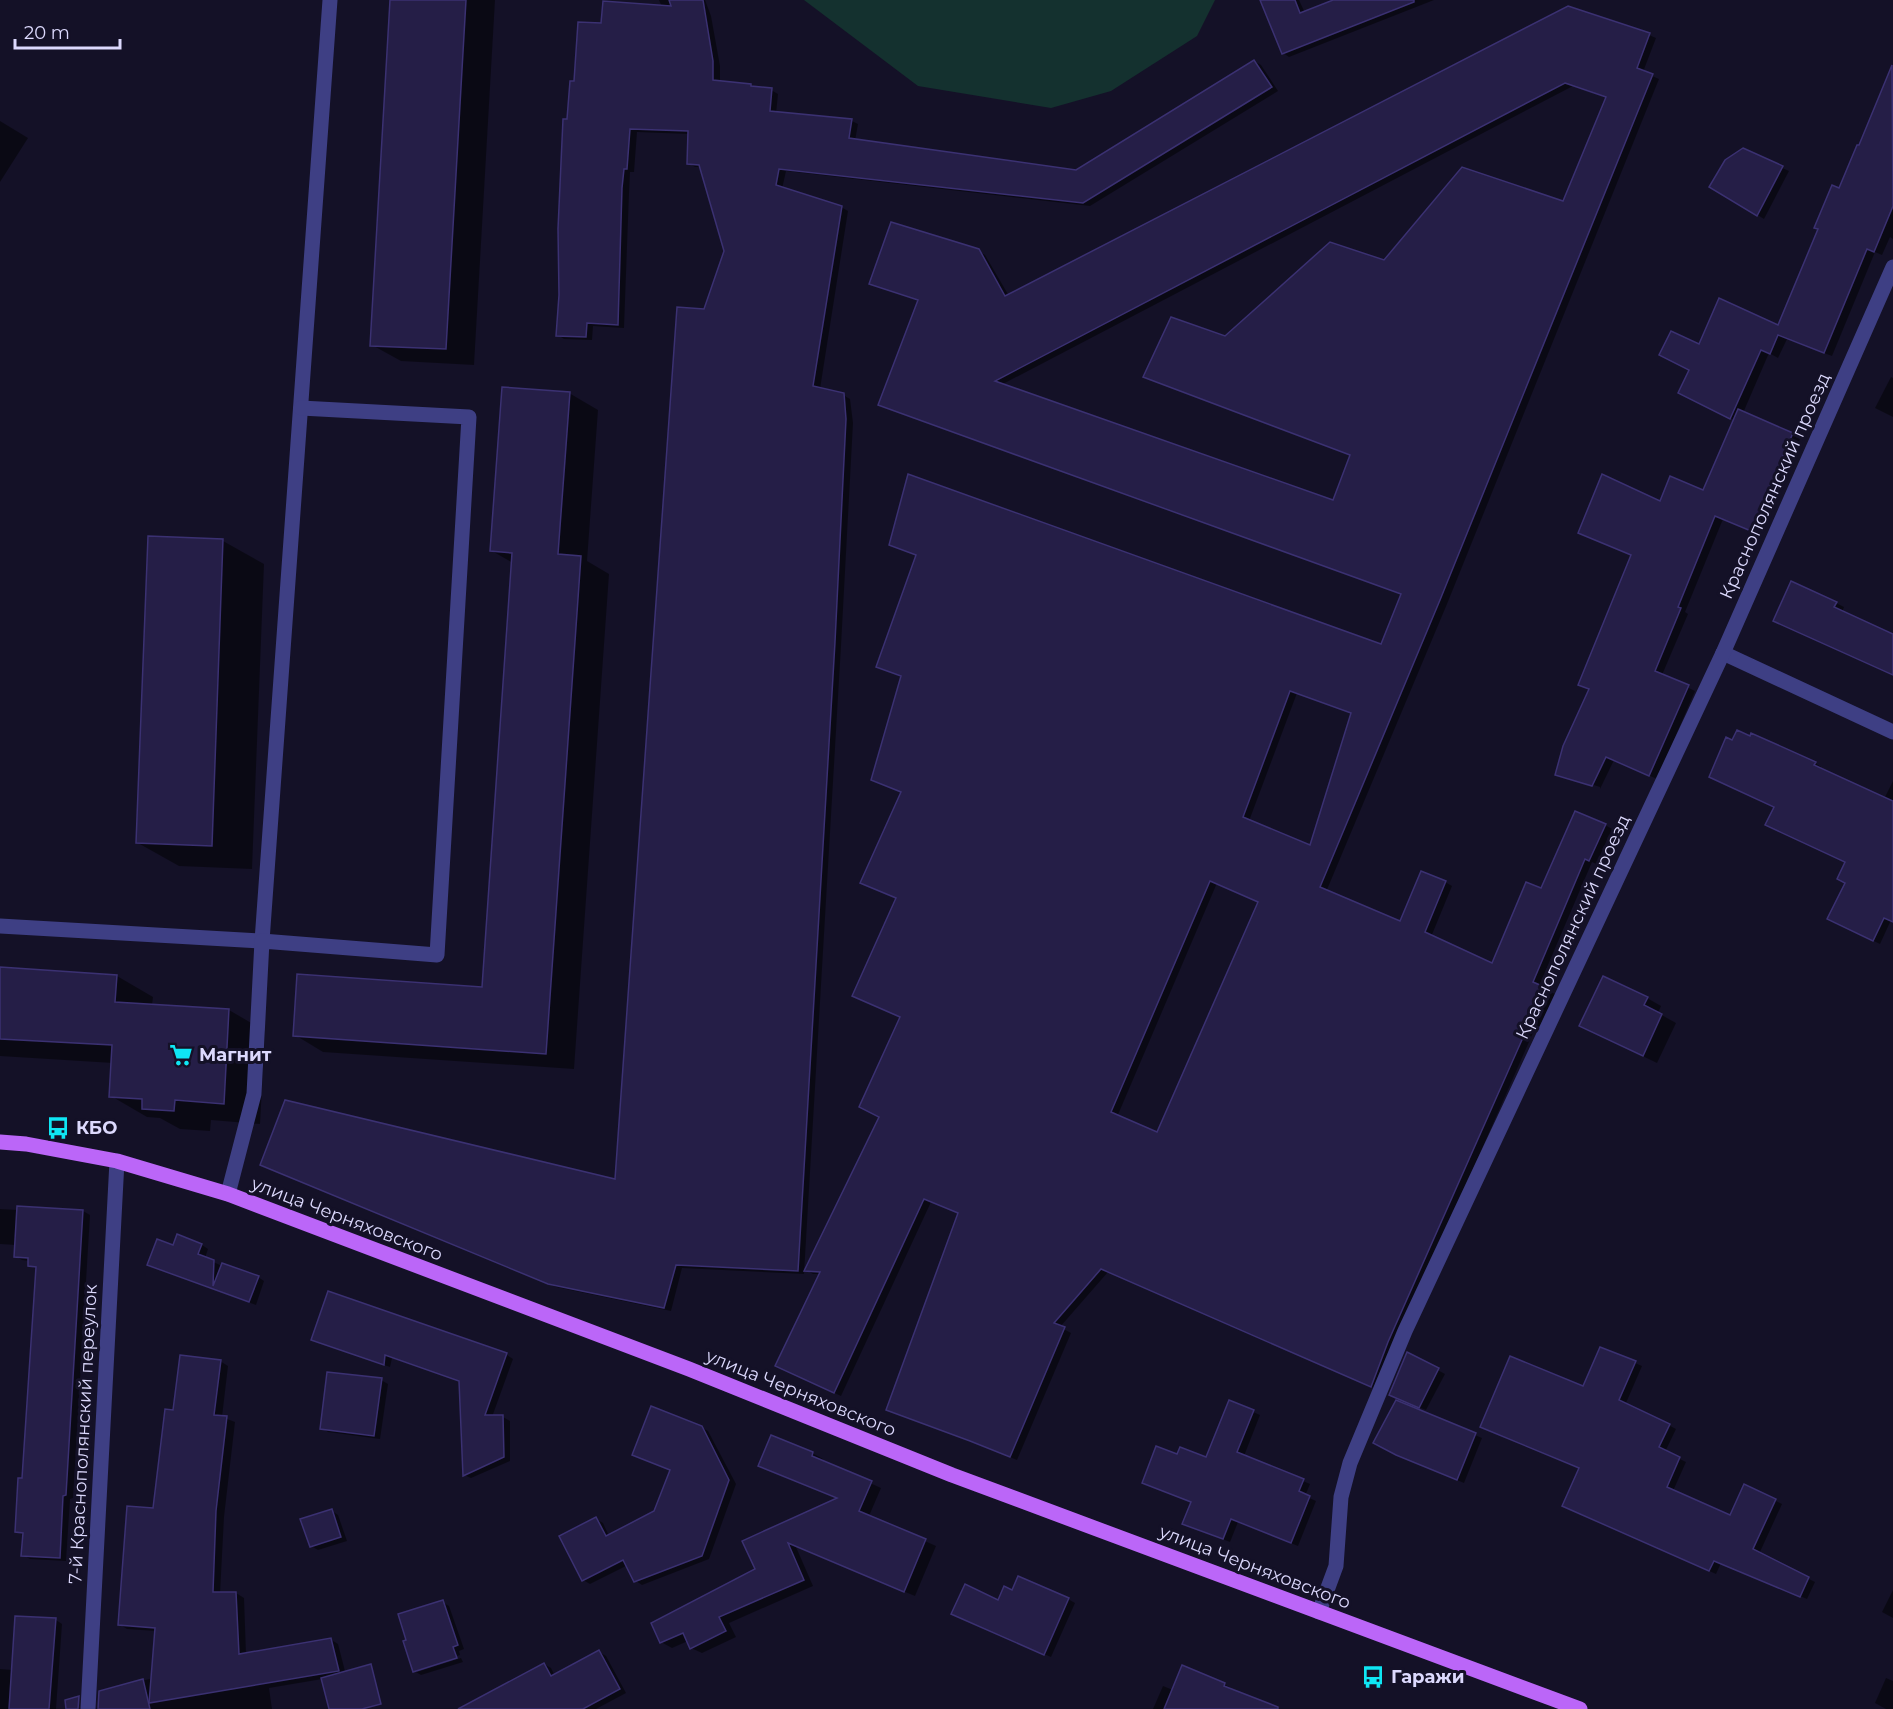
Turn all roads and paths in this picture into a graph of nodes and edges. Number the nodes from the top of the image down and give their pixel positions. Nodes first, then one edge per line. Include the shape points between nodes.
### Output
1 (330, 0) edge
2 (1893, 267) edge
3 (301, 408) junction
4 (1723, 653) junction
5 (1893, 732) edge
6 (0, 926) edge
7 (262, 941) junction
8 (0, 1142) edge
9 (117, 1161) junction
10 (228, 1194) junction
11 (1318, 1612) junction
12 (88, 1709) edge
13 (1580, 1709) edge

1 - 3 street
2 - 4 street, Краснополянский проезд
3 - 7 street
3 - 7 street via 469,417 437,955
4 - 5 street
4 - 11 street, Краснополянский проезд via 1405,1330 1350,1463 1341,1497 1336,1566
6 - 7 street
7 - 10 street via 254,1094
8 - 9 main road, улица Черняховского
9 - 10 main road, улица Черняховского
9 - 12 street, 7-й Краснополянский переулок
10 - 11 main road, улица Черняховского
11 - 13 main road, улица Черняховского

